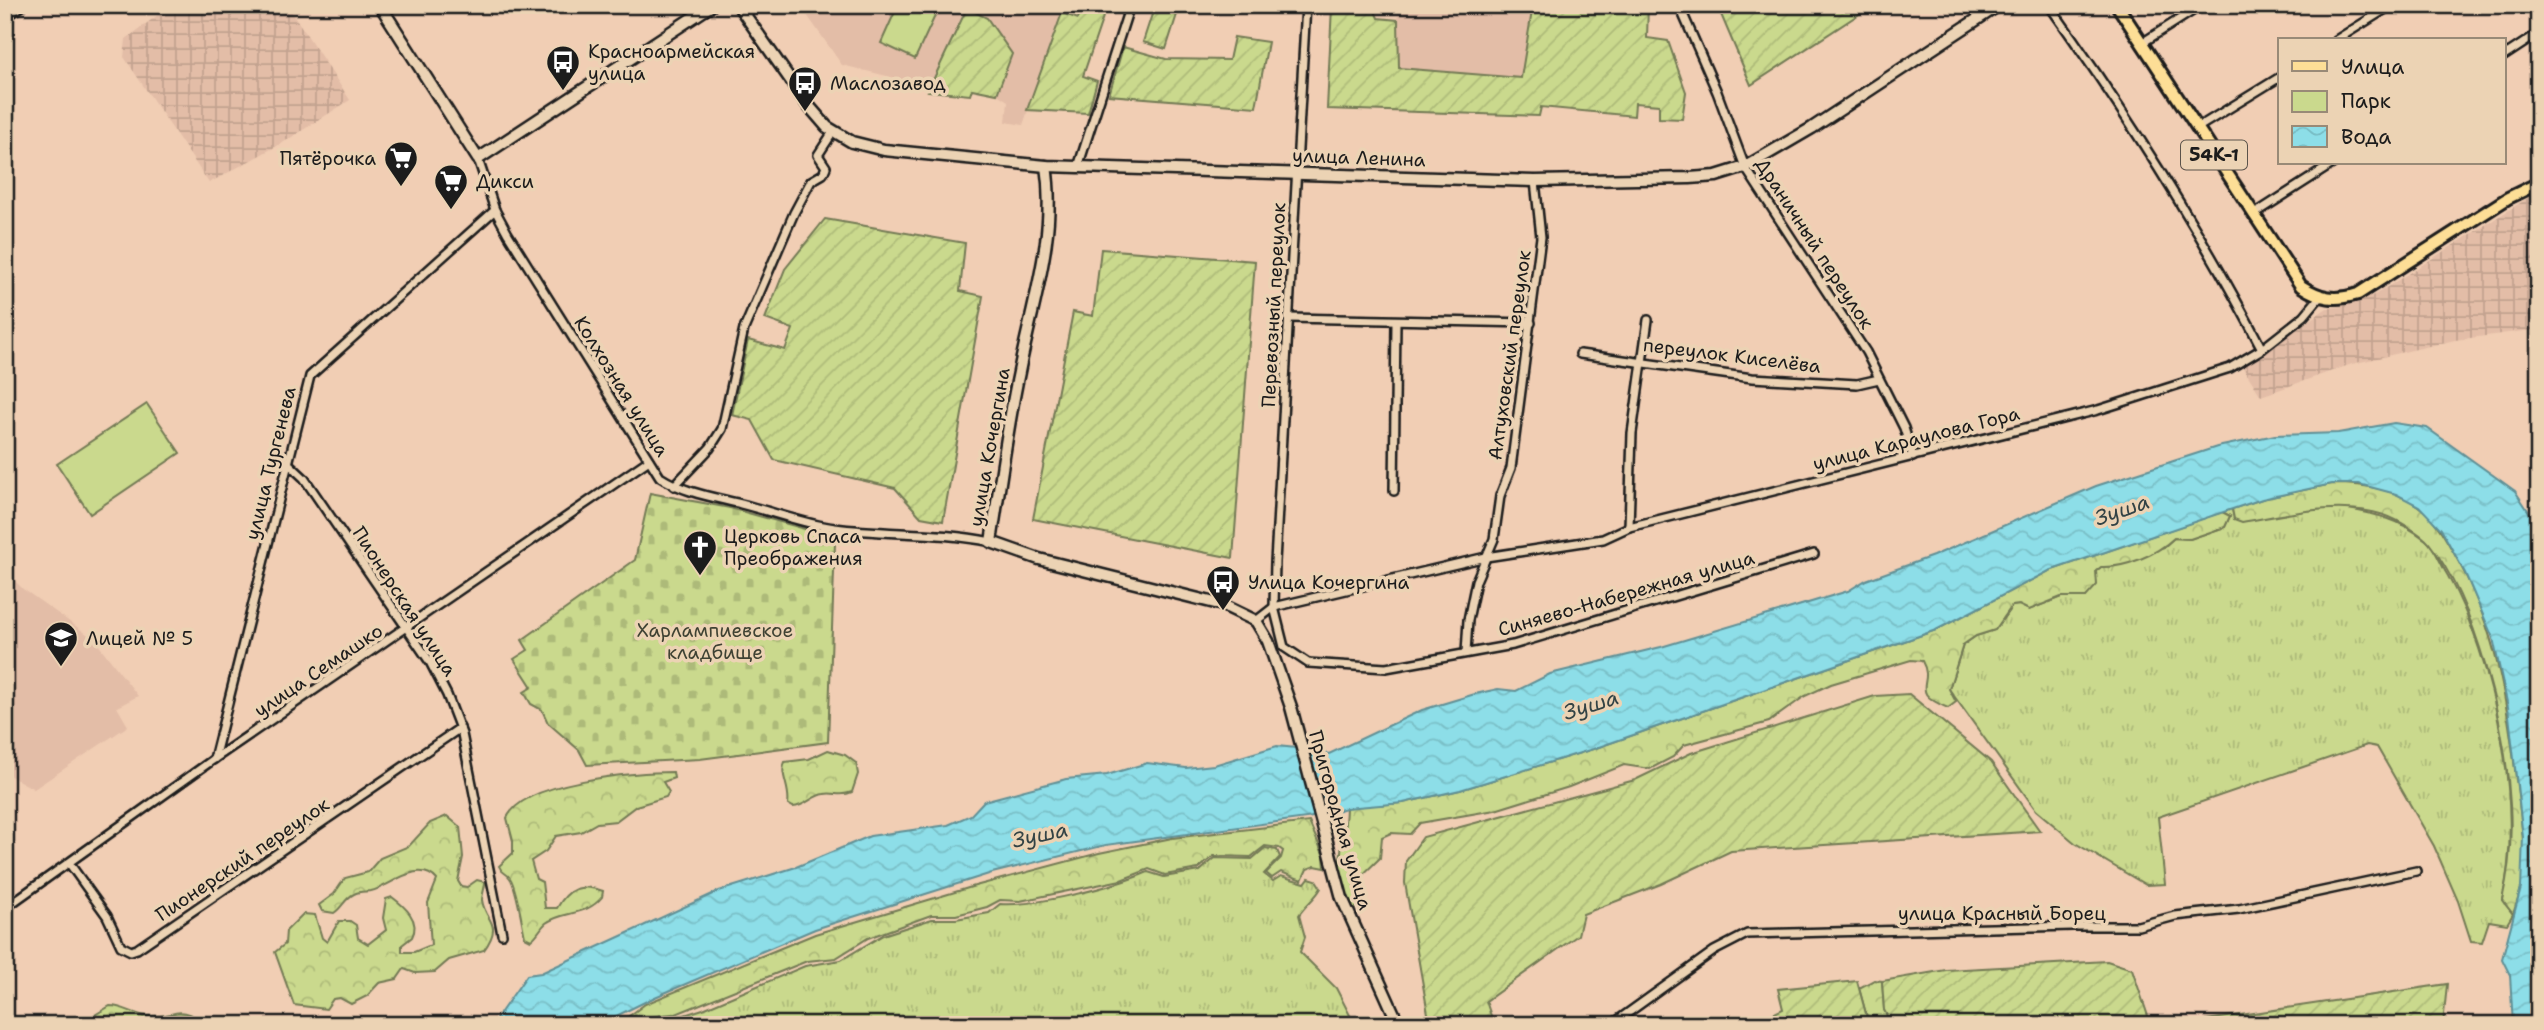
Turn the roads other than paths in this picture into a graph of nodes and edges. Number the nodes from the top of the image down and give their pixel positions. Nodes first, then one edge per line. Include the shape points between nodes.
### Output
1 (21, 5) edge
2 (380, 5) edge
3 (712, 5) edge
4 (738, 5) edge
5 (1130, 5) edge
6 (1307, 5) edge
7 (1679, 5) edge
8 (1999, 5) edge
9 (2049, 5) edge
10 (2117, 5) edge
11 (2202, 5) edge
12 (2392, 5) edge
13 (5, 16) edge
14 (2539, 33) edge
15 (2339, 38) edge
16 (2141, 43) junction
17 (2506, 55) edge
18 (2278, 78) edge
19 (2197, 128) junction
20 (834, 132) junction
21 (478, 159) junction
22 (2332, 164) edge
23 (1046, 166) junction
24 (1078, 167) junction
25 (1745, 167) junction
26 (1296, 172) junction
27 (1535, 181) junction
28 (2539, 183) edge
29 (495, 210) junction
30 (2253, 215) junction
31 (2319, 298) junction
32 (1288, 318) junction
33 (1648, 320) dead end
34 (1396, 322) junction
35 (1531, 323) junction
36 (2262, 349) junction
37 (1580, 354) dead end
38 (1644, 361) junction
39 (1879, 379) junction
40 (1913, 457) junction
41 (649, 460) junction
42 (288, 463) junction
43 (674, 486) junction
44 (1394, 491) dead end
45 (1629, 527) junction
46 (990, 542) junction
47 (1814, 554) dead end
48 (1486, 557) junction
49 (1274, 607) junction
50 (1256, 621) junction
51 (407, 628) junction
52 (1466, 653) junction
53 (460, 728) junction
54 (214, 759) junction
55 (69, 863) junction
56 (2416, 871) dead end
57 (6, 905) edge
58 (502, 934) dead end
59 (1399, 1025) edge
60 (1611, 1025) edge

1 - 13 main road
2 - 21 main road
3 - 21 main road
4 - 20 main road, улица Ленина via 808,105
5 - 24 street
6 - 26 street, Перевозный переулок
7 - 25 street, Драничный переулок
8 - 25 main road, улица Ленина
9 - 36 street via 2125,112 2223,274
10 - 16 main road, 54К-1
11 - 16 street
12 - 15 street
14 - 17 street
16 - 19 main road, 54К-1
18 - 19 street
19 - 30 main road, 54К-1
20 - 23 main road, улица Ленина via 884,150
20 - 43 street via 818,155 825,167 823,174 811,181 794,213 744,329 722,429
21 - 29 street, Колхозная улица
22 - 30 street
23 - 24 main road, улица Ленина
23 - 46 main road, улица Кочергина via 1051,198 1047,231
24 - 26 main road, улица Ленина
25 - 27 main road, улица Ленина via 1690,178
25 - 39 street, Драничный переулок
26 - 27 main road, улица Ленина
26 - 32 street, Перевозный переулок
27 - 35 street, Алтуховский переулок via 1541,237
28 - 31 main road via 2358,294
29 - 41 street, Колхозная улица
29 - 42 street, улица Тургенева via 310,376
30 - 31 main road, 54К-1 via 2301,286
31 - 36 street, улица Караулова Гора
32 - 34 street
32 - 49 street, Перевозный переулок
33 - 38 street
34 - 35 street
34 - 44 street
35 - 48 street, Алтуховский переулок via 1511,468
36 - 40 street, улица Караулова Гора via 2230,368 2098,410
37 - 38 street, переулок Киселёва
38 - 39 street, переулок Киселёва via 1752,378 1857,384
38 - 45 street via 1632,433
39 - 40 street, Драничный переулок
40 - 45 street, улица Караулова Гора
41 - 43 street, Колхозная улица via 660,477
41 - 51 street, улица Семашко
42 - 51 street, Пионерская улица
42 - 54 street, улица Тургенева
43 - 46 street via 836,528 950,534
45 - 48 street, улица Караулова Гора via 1603,538
46 - 50 main road, улица Кочергина via 1039,559 1223,605
47 - 52 street, Синяево-Набережная улица via 1513,645
48 - 49 street, улица Караулова Гора
48 - 52 street, Алтуховский переулок via 1476,581
49 - 50 street, улица Караулова Гора
49 - 52 street, Синяево-Набережная улица via 1284,647 1308,663 1386,667
50 - 59 main road, Пригородная улица via 1268,641 1291,707 1353,928
51 - 53 street, Пионерская улица via 430,662
51 - 54 street, улица Семашко
53 - 55 street, Пионерский переулок via 137,949 121,946 107,916
53 - 58 street, Пионерская улица
54 - 55 street, улица Семашко
55 - 57 street, улица Семашко
56 - 60 street, улица Красный Борец via 2239,909 2119,928 1747,934 1714,951

